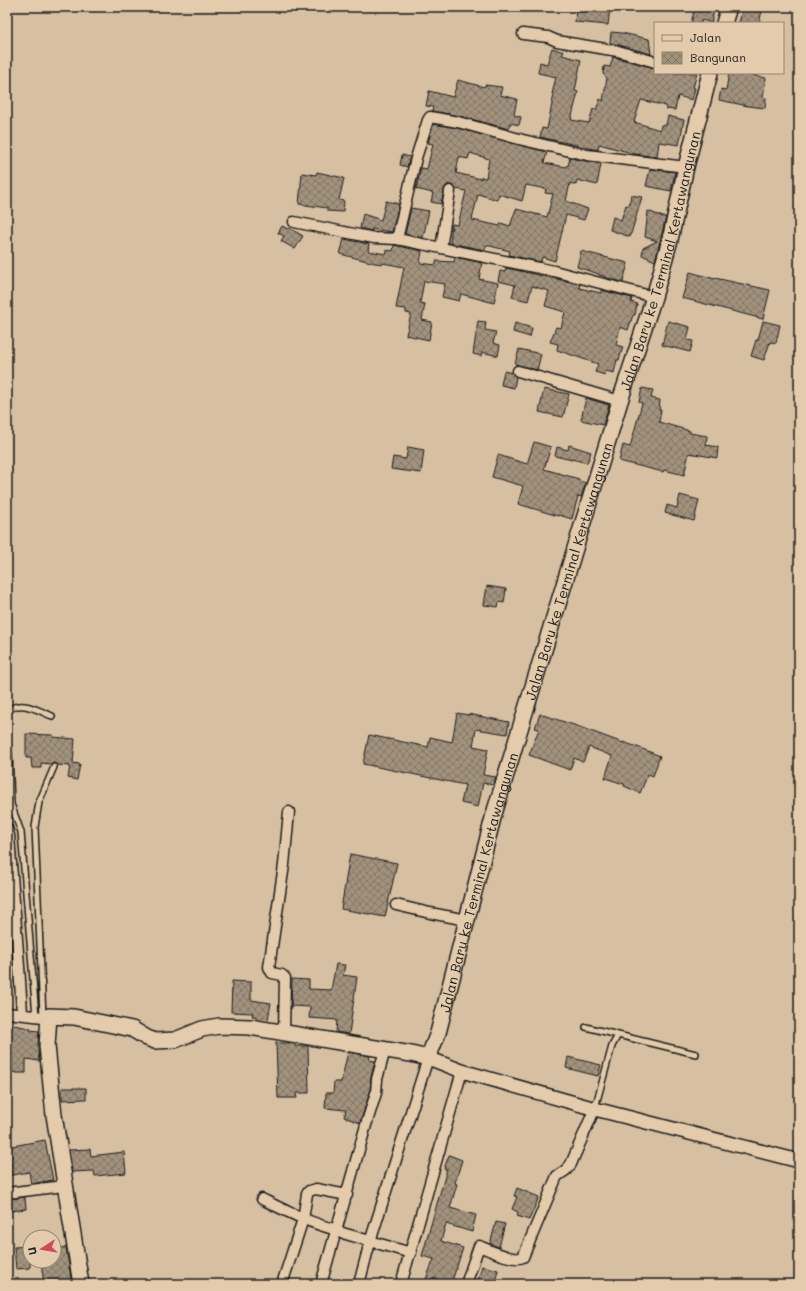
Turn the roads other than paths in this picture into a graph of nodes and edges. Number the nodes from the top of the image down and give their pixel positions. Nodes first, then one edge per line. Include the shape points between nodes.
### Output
1 (728, 7) edge
2 (724, 22) edge
3 (523, 34) dead end
4 (654, 62) edge
5 (709, 74) edge
6 (686, 167) junction
7 (450, 191) dead end
8 (294, 222) dead end
9 (397, 239) junction
10 (441, 248) junction
11 (654, 297) junction
12 (518, 371) dead end
13 (620, 401) junction
14 (7, 712) edge
15 (52, 716) dead end
16 (7, 742) edge
17 (54, 767) dead end
18 (289, 812) dead end
19 (7, 828) edge
20 (10, 891) edge
21 (396, 905) dead end
22 (467, 920) junction
23 (7, 1013) edge
24 (22, 1014) junction
25 (43, 1016) junction
26 (586, 1027) dead end
27 (284, 1032) junction
28 (618, 1034) junction
29 (386, 1050) junction
30 (696, 1054) dead end
31 (428, 1058) junction
32 (462, 1071) junction
33 (595, 1108) junction
34 (799, 1161) edge
35 (64, 1186) junction
36 (7, 1193) edge
37 (347, 1195) junction
38 (262, 1199) dead end
39 (303, 1219) junction
40 (338, 1230) junction
41 (370, 1242) junction
42 (411, 1253) junction
43 (81, 1284) edge
44 (282, 1284) edge
45 (321, 1284) edge
46 (359, 1284) edge
47 (401, 1284) edge
48 (466, 1284) edge

1 - 2 main road
3 - 4 street via 618,50
5 - 6 main road, Jalan Baru ke Terminal Kertawangunan
6 - 9 street via 587,155 430,117 416,158
6 - 11 main road, Jalan Baru ke Terminal Kertawangunan
7 - 10 street
8 - 9 street via 374,238
9 - 10 street
10 - 11 street via 554,271
11 - 13 main road, Jalan Baru ke Terminal Kertawangunan
12 - 13 street
13 - 22 main road, Jalan Baru ke Terminal Kertawangunan via 494,814
14 - 15 lane via 12,707 30,707
16 - 25 lane via 11,804 21,832
17 - 25 lane via 39,802 35,827
18 - 27 street via 269,967 272,973 285,978
19 - 20 street via 10,835
20 - 24 street via 18,946
21 - 22 street
22 - 31 main road, Jalan Baru ke Terminal Kertawangunan via 438,1033
23 - 24 street
24 - 25 street
25 - 27 main road via 81,1018 132,1029 155,1041 175,1040 202,1029 219,1026
25 - 35 main road
26 - 28 lane
27 - 29 main road
28 - 30 lane
28 - 33 lane via 612,1046
29 - 31 main road
29 - 37 street
31 - 32 street
31 - 41 street
32 - 33 street
32 - 42 street
33 - 34 street
33 - 48 street via 571,1164 557,1176 523,1257 514,1259 478,1246
35 - 36 street
35 - 43 main road
37 - 39 street via 312,1189 307,1194
37 - 40 street
38 - 39 street
39 - 40 street
39 - 44 street
40 - 41 street
40 - 45 street
41 - 42 street
41 - 46 street
42 - 47 street

